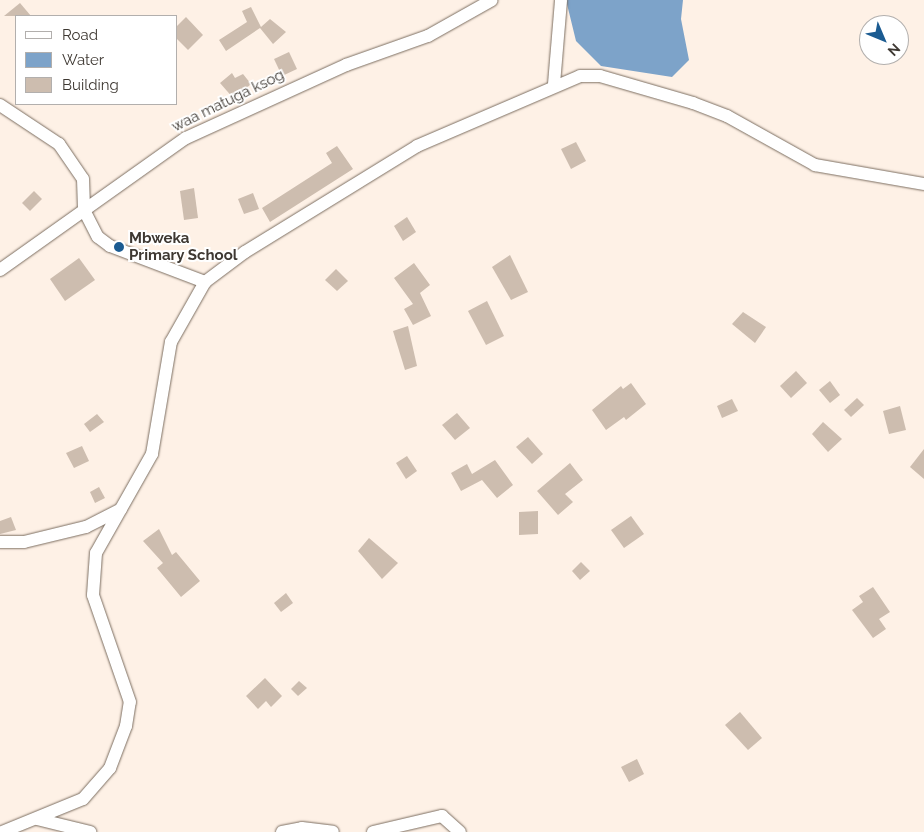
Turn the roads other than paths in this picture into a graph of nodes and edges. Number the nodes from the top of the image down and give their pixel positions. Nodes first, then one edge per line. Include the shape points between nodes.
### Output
1 (492, 0) edge
2 (561, 0) edge
3 (554, 84) junction
4 (0, 105) edge
5 (924, 184) edge
6 (84, 210) junction
7 (0, 270) edge
8 (205, 282) junction
9 (121, 508) junction
10 (0, 542) edge
11 (37, 819) junction
12 (2, 832) edge
13 (90, 832) edge
14 (282, 832) edge
15 (333, 832) edge
16 (373, 832) edge
17 (460, 832) edge

1 - 6 street, waa matuga ksog via 428,36 346,65 186,138
2 - 3 street
3 - 5 street via 580,76 600,76 727,116 815,165
3 - 8 street via 530,100 417,146 245,252
4 - 6 street via 59,144 83,179
6 - 7 street, waa matuga ksog
6 - 8 street via 98,237 110,246
8 - 9 street via 171,342 152,454
9 - 10 street via 86,527 24,542
9 - 11 street via 96,553 94,595 128,689 130,702 126,726 110,768 100,784 66,809
11 - 12 street
11 - 13 street
14 - 15 street via 302,828
16 - 17 street via 442,816

